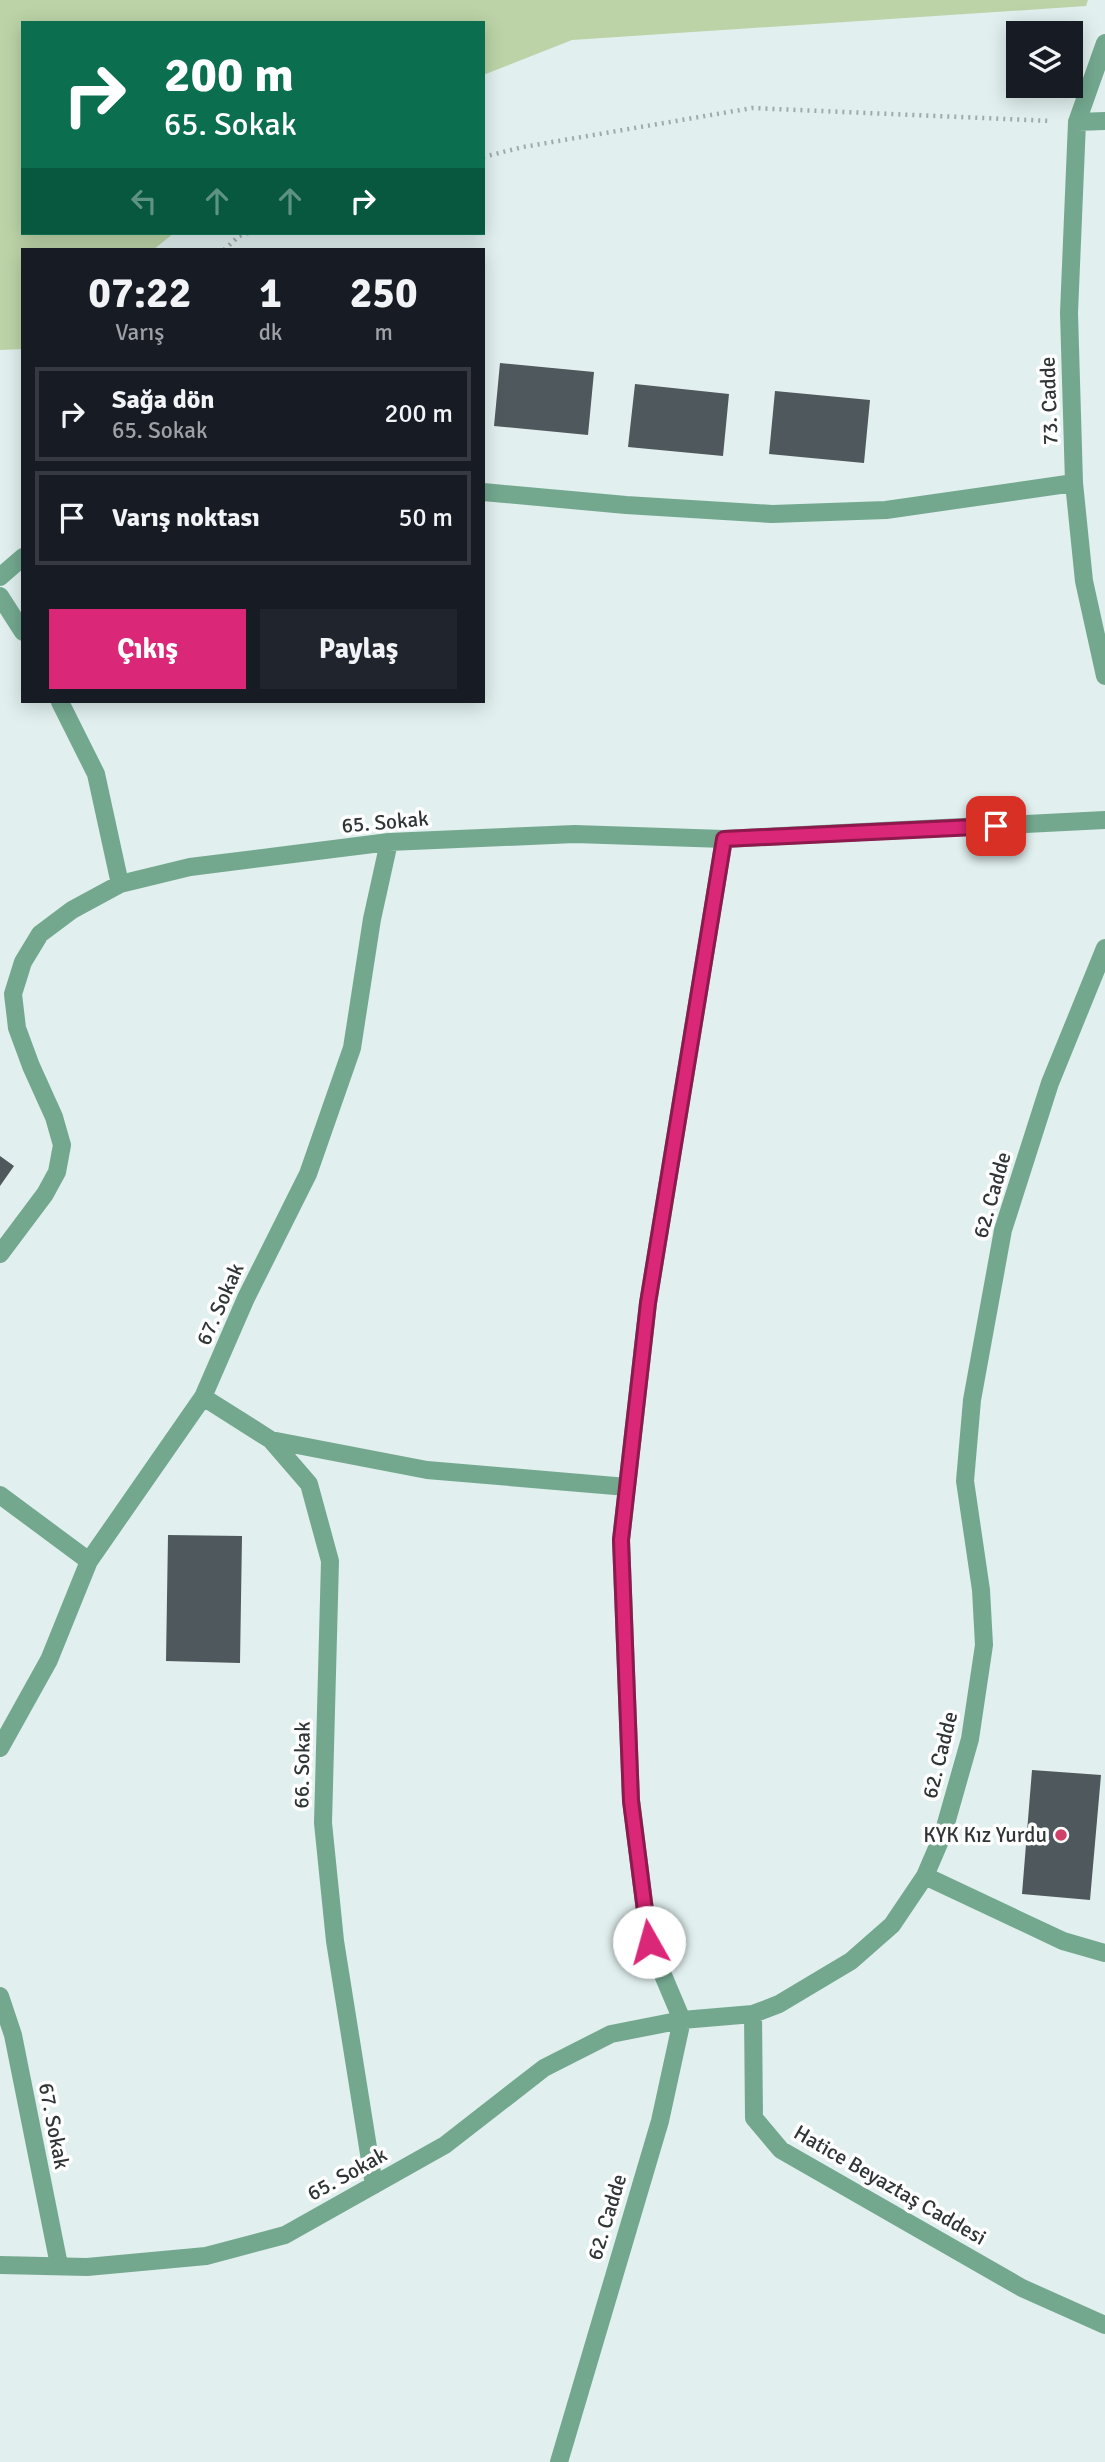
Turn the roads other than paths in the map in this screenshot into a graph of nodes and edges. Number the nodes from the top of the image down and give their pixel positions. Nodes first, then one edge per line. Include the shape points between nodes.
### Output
1 (1105, 43) edge
2 (1105, 121) edge
3 (1077, 122) junction
4 (1074, 484) junction
5 (485, 492) edge
6 (21, 559) edge
7 (0, 577) edge
8 (0, 596) edge
9 (21, 629) edge
10 (1105, 676) edge
11 (61, 703) edge
12 (1105, 820) edge
13 (724, 839) junction
14 (389, 842) junction
15 (120, 884) junction
16 (1105, 948) edge
17 (6, 990) edge
18 (0, 1254) edge
19 (203, 1397) junction
20 (271, 1440) junction
21 (627, 1487) junction
22 (0, 1495) edge
23 (89, 1561) junction
24 (0, 1748) edge
25 (925, 1876) junction
26 (1105, 1953) edge
27 (0, 1996) edge
28 (753, 2014) junction
29 (682, 2020) junction
30 (374, 2185) junction
31 (0, 2264) edge
32 (59, 2265) junction
33 (1105, 2325) edge
34 (559, 2462) edge

1 - 3 street, 73. Cadde
2 - 3 street
3 - 4 street, 73. Cadde via 1069,313
4 - 5 street via 886,510 772,514
4 - 10 street, 73. Cadde via 1084,581
6 - 7 street
8 - 9 street
11 - 15 street via 96,774
12 - 13 street, 65. Sokak
13 - 14 street, 65. Sokak via 575,834
13 - 21 street via 648,1303
14 - 15 street, 65. Sokak via 190,867
14 - 19 street, 67. Sokak via 352,1048 308,1174
15 - 17 street, 65. Sokak via 40,934
16 - 25 street, 62. Cadde via 1050,1083 1003,1230 972,1400 965,1481 984,1645 970,1739 943,1834
17 - 18 street, 65. Sokak via 62,1145 57,1172 45,1194
19 - 20 street, 66. Sokak
19 - 23 street, 67. Sokak
20 - 21 street via 427,1470
20 - 30 street, 66. Sokak via 309,1484 330,1561 323,1823 335,1941
21 - 29 street via 621,1540 631,1801 649,1942
22 - 23 street
23 - 24 street, 67. Sokak via 49,1660
25 - 26 street via 1063,1941
25 - 28 street, 62. Cadde via 892,1925 851,1961 779,2004
27 - 32 street, 67. Sokak via 13,2035
28 - 29 street, 62. Cadde
28 - 33 street, Hatice Beyaztaş Caddesi via 754,2118 781,2150 1022,2288
29 - 30 street, 65. Sokak via 611,2034 544,2068 445,2145
29 - 34 street, 62. Cadde via 660,2121
30 - 32 street, 65. Sokak via 285,2235 206,2256 87,2267
31 - 32 street, 65. Sokak

